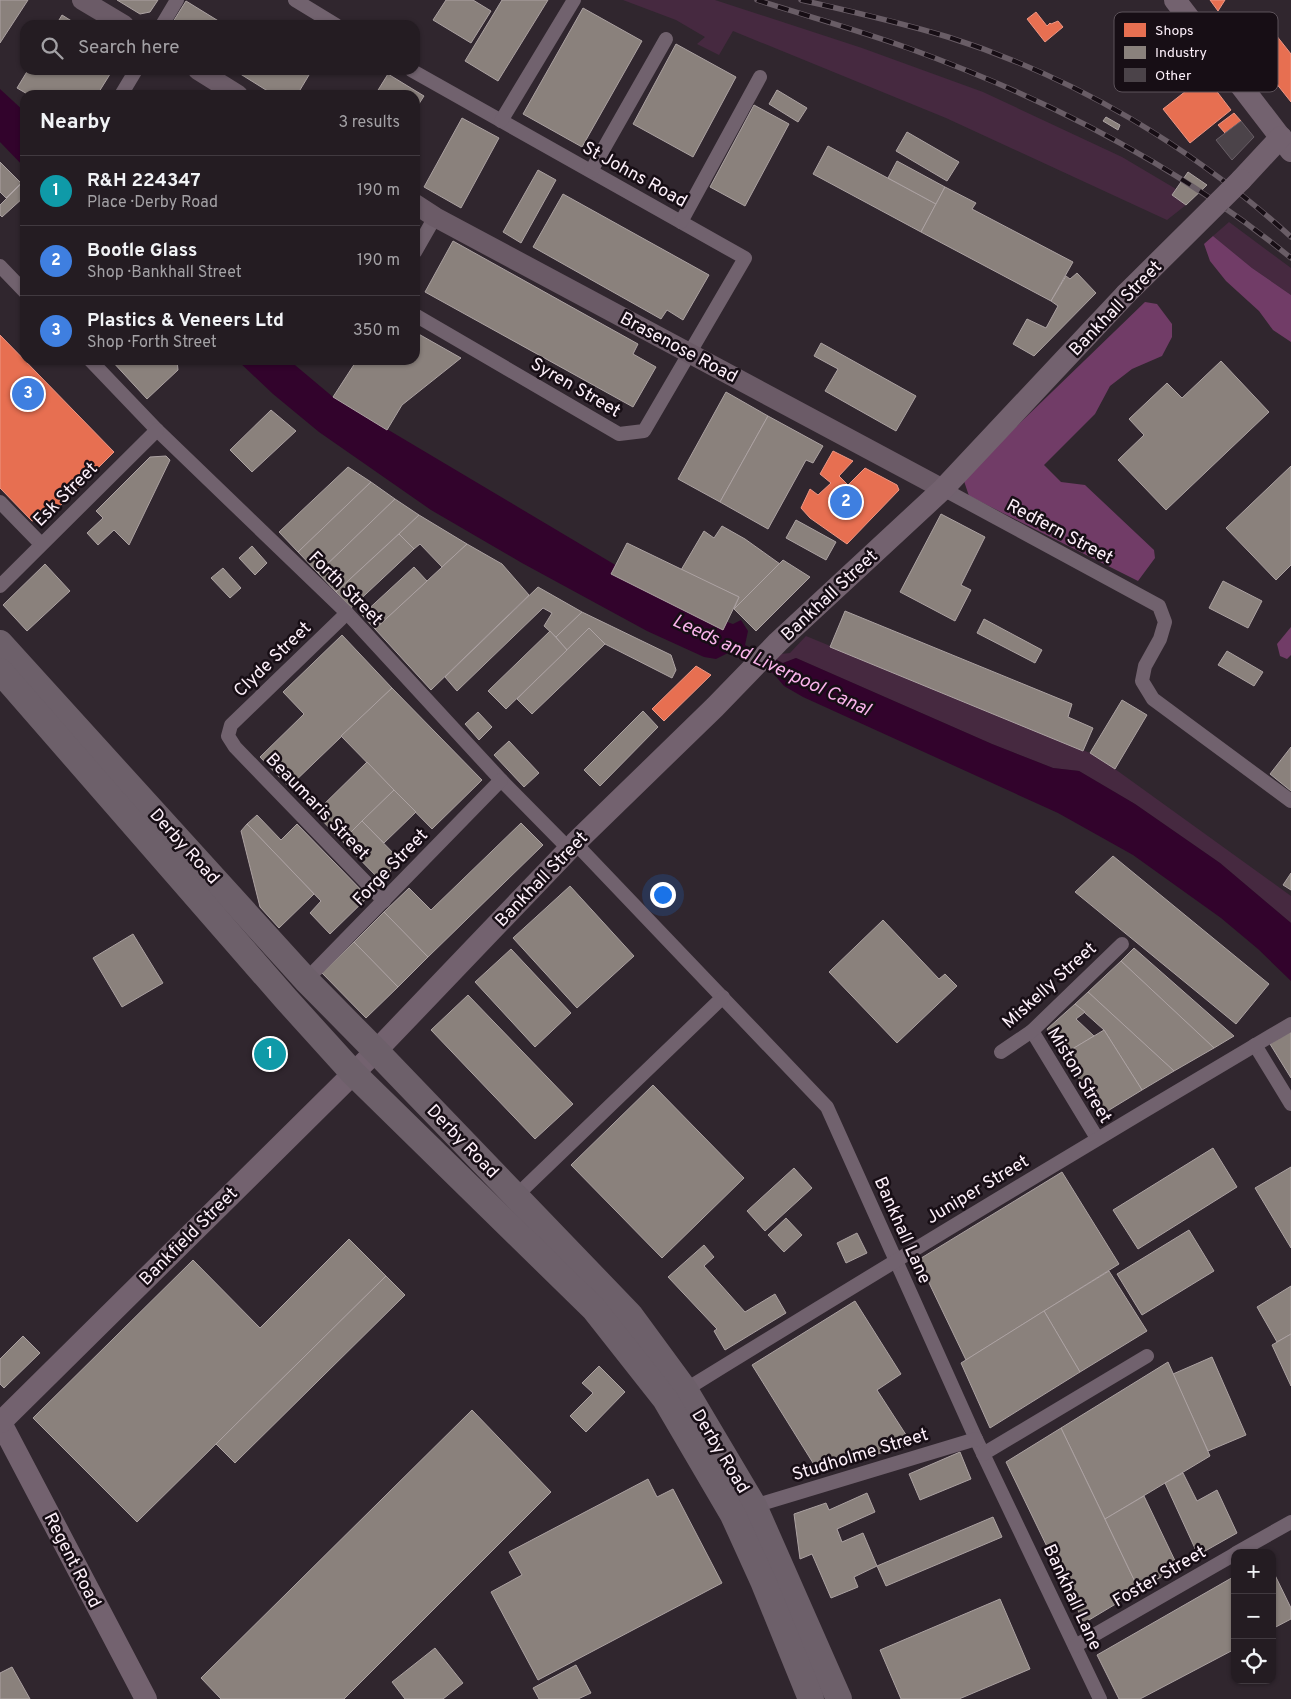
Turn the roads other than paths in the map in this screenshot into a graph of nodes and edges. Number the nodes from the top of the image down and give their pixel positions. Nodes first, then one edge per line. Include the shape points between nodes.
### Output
1 (82, 0) edge
2 (177, 0) edge
3 (295, 0) edge
4 (574, 0) edge
5 (1175, 0) edge
6 (1184, 12) edge
7 (116, 20) edge
8 (165, 20) edge
9 (328, 20) edge
10 (666, 39) dead end
11 (133, 75) edge
12 (206, 75) edge
13 (420, 75) edge
14 (760, 78) dead end
15 (124, 90) edge
16 (230, 90) edge
17 (1246, 92) edge
18 (501, 121) junction
19 (1286, 144) edge
20 (591, 171) junction
21 (420, 207) edge
22 (435, 217) junction
23 (681, 222) junction
24 (420, 243) edge
25 (0, 266) edge
26 (20, 287) edge
27 (420, 318) edge
28 (691, 353) junction
29 (95, 365) edge
30 (157, 430) junction
31 (943, 488) junction
32 (0, 502) edge
33 (41, 544) junction
34 (0, 586) edge
35 (347, 613) junction
36 (0, 643) edge
37 (0, 670) edge
38 (228, 736) joint
39 (501, 780) junction
40 (1291, 801) edge
41 (572, 846) junction
42 (384, 901) junction
43 (261, 930) junction
44 (1122, 944) dead end
45 (306, 980) junction
46 (723, 997) junction
47 (1291, 1024) edge
48 (1032, 1031) junction
49 (1255, 1045) junction
50 (376, 1051) junction
51 (1001, 1052) dead end
52 (353, 1073) junction
53 (1291, 1104) edge
54 (1097, 1138) junction
55 (474, 1192) junction
56 (516, 1196) junction
57 (896, 1260) junction
58 (1147, 1356) dead end
59 (685, 1390) junction
60 (0, 1421) edge
61 (976, 1439) junction
62 (983, 1454) junction
63 (754, 1506) junction
64 (1291, 1522) edge
65 (1242, 1549) edge
66 (1231, 1555) edge
67 (1075, 1646) junction
68 (146, 1699) edge
69 (811, 1699) edge
70 (839, 1699) edge
71 (1100, 1699) edge

1 - 7 main road
2 - 8 street
3 - 9 street
4 - 18 street
5 - 6 main road
10 - 20 street
11 - 15 street
12 - 16 main road
13 - 18 street, St Johns Road
14 - 23 street
17 - 19 main road
18 - 20 street, St Johns Road
19 - 31 main road, Bankhall Street, bridge via 1241,180 1126,294
20 - 23 street, St Johns Road
21 - 22 main road, Brasenose Road
22 - 24 street
22 - 28 main road, Brasenose Road
23 - 28 street, St Johns Road via 745,258
25 - 26 street
27 - 28 street, Syren Street via 619,434 644,431
28 - 31 main road, Brasenose Road
29 - 30 street, Forth Street
30 - 33 street, Esk Street
30 - 35 street, Forth Street
31 - 40 street, Redfern Street via 1159,606 1165,622 1145,666 1142,681 1153,699
31 - 41 main road, Bankhall Street via 778,642
32 - 33 street
33 - 34 street, Esk Street
35 - 38 street, Clyde Street via 230,725
35 - 39 street, Forth Street
36 - 43 highway, Derby Road
37 - 52 highway, Derby Road
38 - 42 street, Beaumaris Street
39 - 41 street, Forth Street
39 - 42 street, Forge Street
41 - 46 street, Bankhall Lane
41 - 50 main road, Bankhall Street
42 - 45 street, Forge Street
43 - 45 highway, Derby Road
43 - 52 highway via 277,959 352,1044 356,1058
44 - 48 street, Miskelly Street
45 - 50 highway, Derby Road
46 - 56 street
46 - 57 street, Bankhall Lane via 827,1107
47 - 49 street, Juniper Street
48 - 51 street, Miskelly Street
48 - 54 street, Miston Street
49 - 53 street
49 - 54 street, Juniper Street
50 - 52 main road, Bankfield Street
50 - 55 highway via 373,1064 378,1073 460,1159
50 - 56 highway, Derby Road
52 - 55 highway, Derby Road
52 - 60 main road, Bankfield Street
54 - 57 street, Juniper Street
55 - 69 highway, Derby Road via 594,1309 664,1399 733,1515
56 - 59 highway, Derby Road via 630,1315
57 - 59 street, Juniper Street
57 - 61 street, Bankhall Lane
58 - 62 street
59 - 63 highway, Derby Road
60 - 68 main road, Regent Road
61 - 62 street, Bankhall Lane
61 - 63 street, Studholme Street
62 - 67 street, Bankhall Lane
63 - 70 highway, Derby Road
64 - 65 street, Foster Street
66 - 67 street, Foster Street
67 - 71 street, Bankhall Lane

